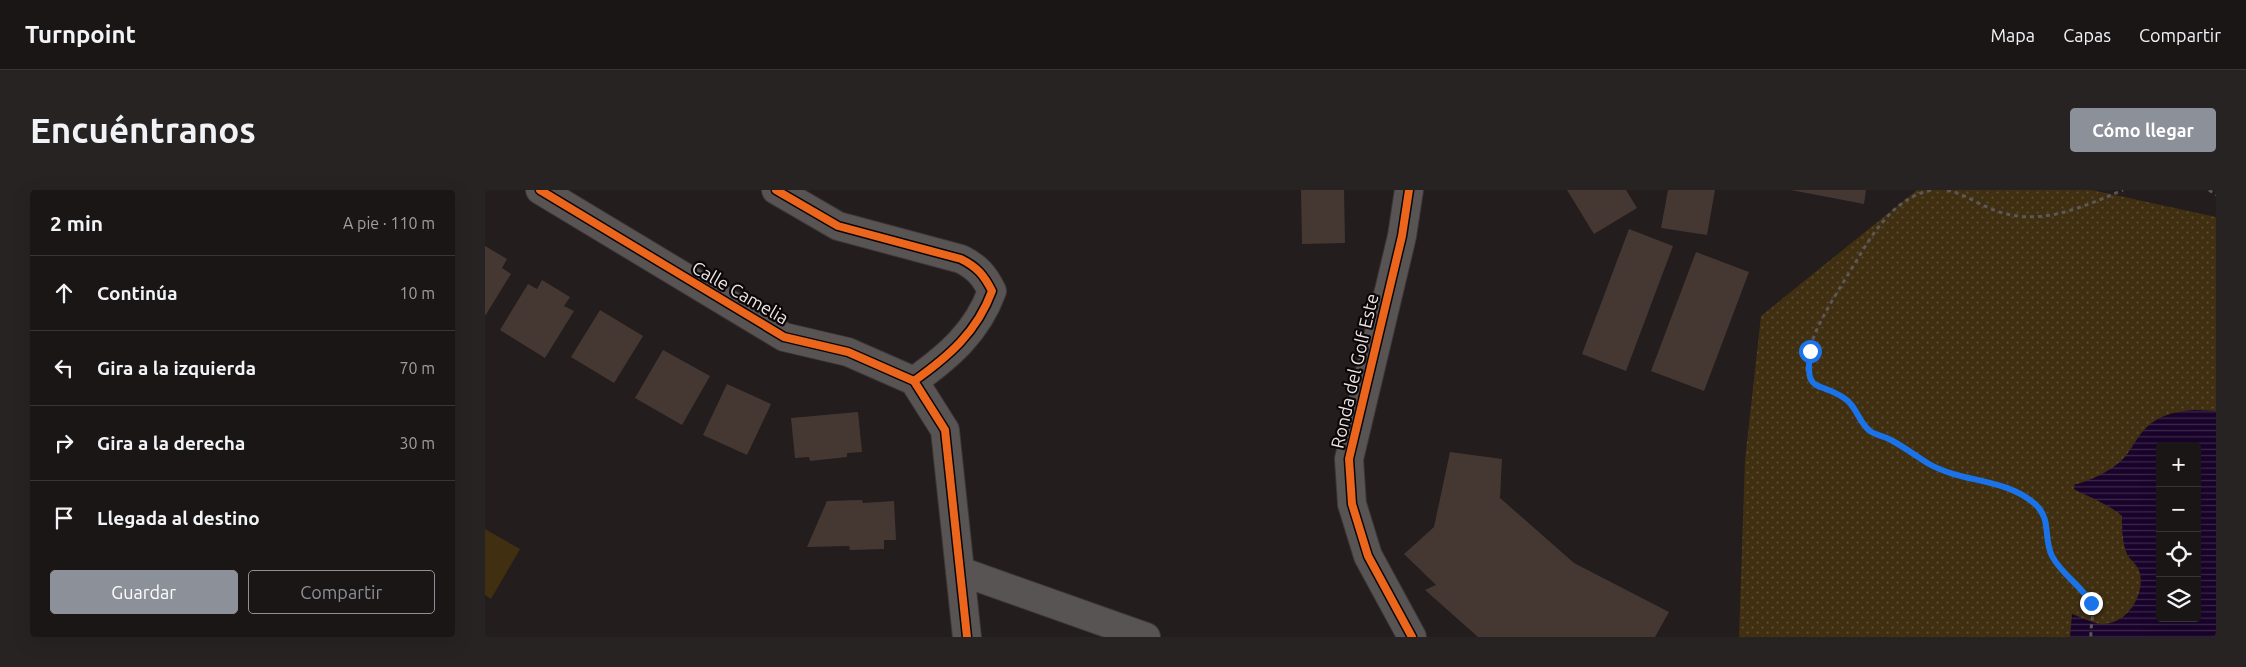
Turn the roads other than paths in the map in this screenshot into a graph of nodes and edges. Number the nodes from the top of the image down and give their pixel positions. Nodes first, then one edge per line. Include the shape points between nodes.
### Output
1 (540, 190) edge
2 (776, 190) edge
3 (1409, 190) edge
4 (914, 381) junction
5 (960, 570) junction
6 (967, 637) edge
7 (1146, 637) edge
8 (1412, 637) edge

1 - 4 street, Calle Camelia via 784,337 848,352
2 - 4 street via 838,226 961,259 975,266 986,278 992,291 972,330 947,357
3 - 8 street, Ronda del Golf Este via 1402,236 1349,459 1352,504 1369,556
4 - 5 street via 945,430
5 - 6 street
5 - 7 street

